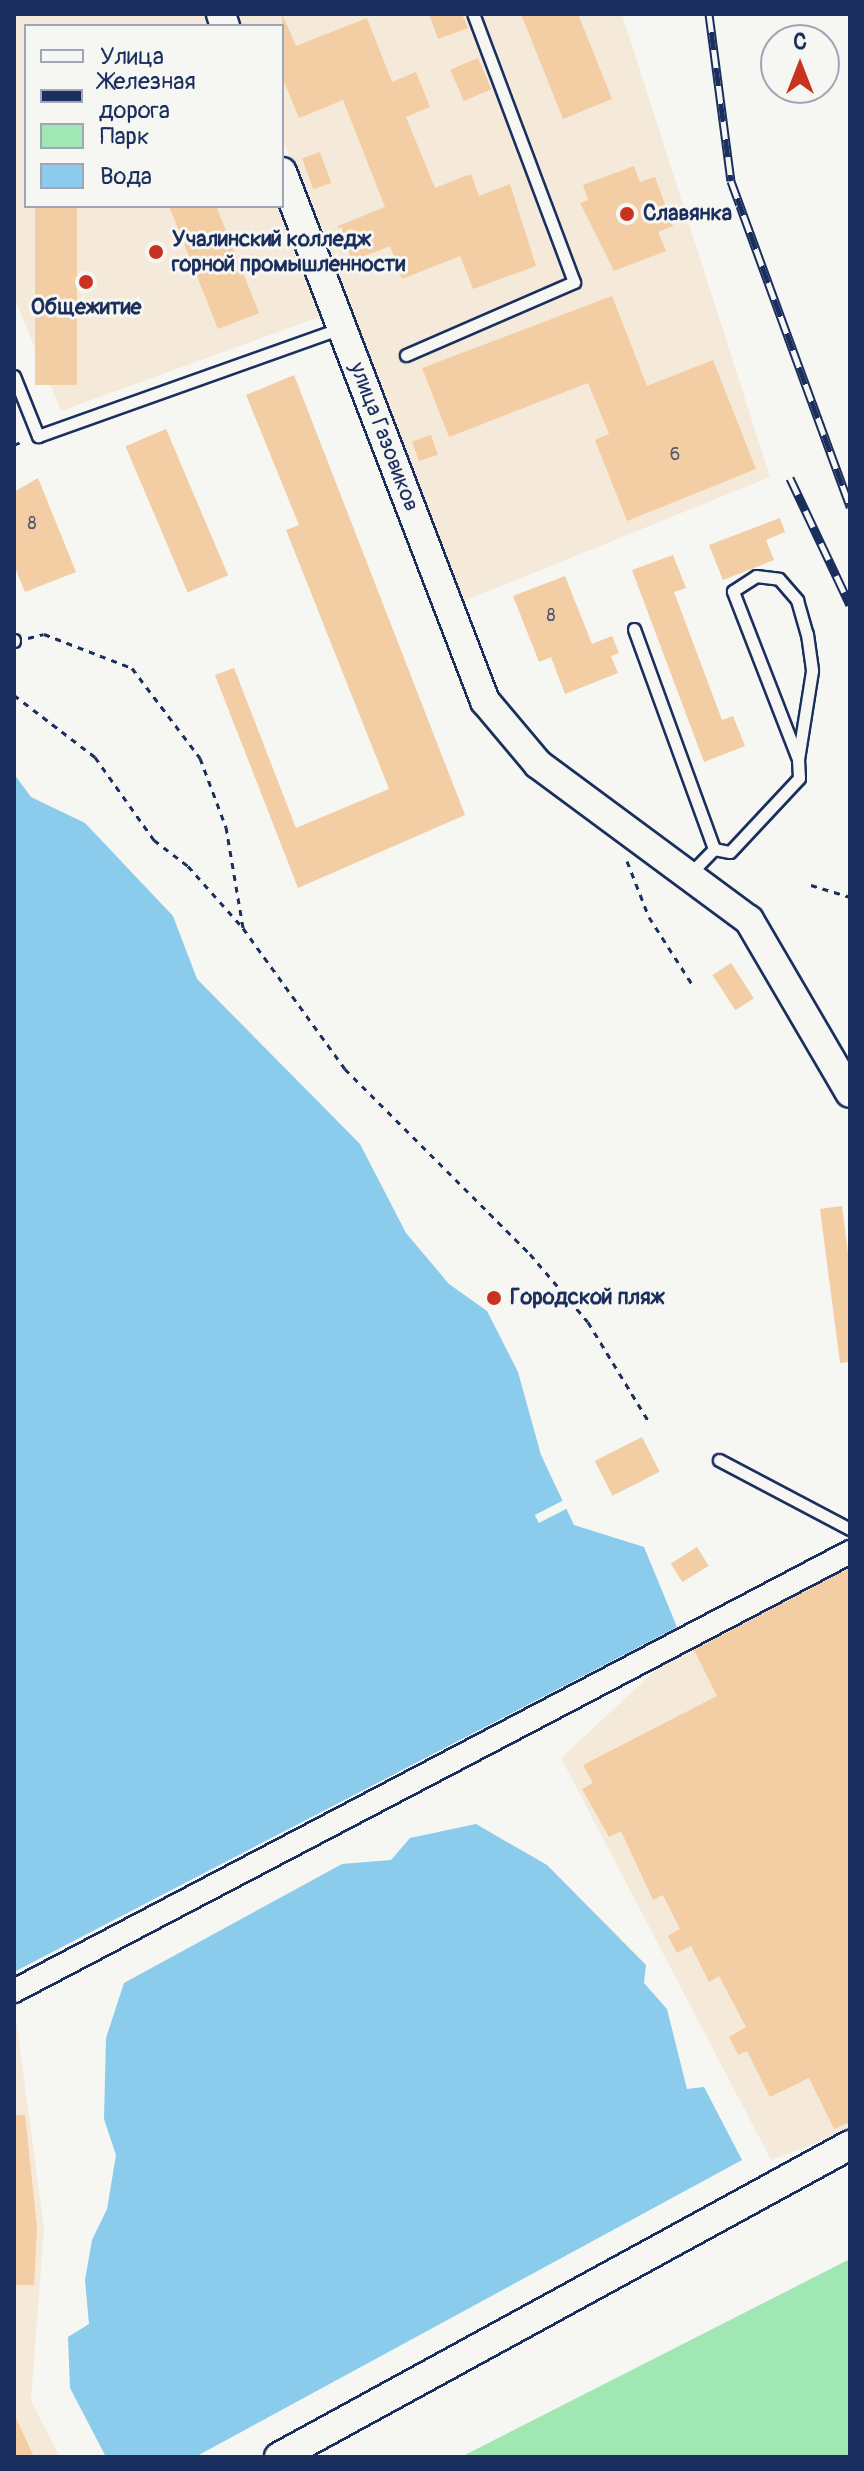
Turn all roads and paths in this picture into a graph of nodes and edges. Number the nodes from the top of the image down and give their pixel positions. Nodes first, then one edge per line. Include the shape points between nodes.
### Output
1 (473, 14) edge
2 (284, 177) edge
3 (342, 328) junction
4 (406, 355) dead end
5 (14, 376) edge
6 (634, 629) dead end
7 (14, 640) edge
8 (14, 695) edge
9 (798, 759) junction
10 (626, 831) junction
11 (714, 849) junction
12 (687, 878) junction
13 (811, 885) dead end
14 (850, 897) edge
15 (243, 928) junction
16 (692, 984) dead end
17 (850, 1093) edge
18 (649, 1422) dead end
19 (719, 1460) dead end
20 (850, 1529) edge
21 (850, 1552) edge
22 (14, 1991) edge
23 (850, 2145) edge
24 (279, 2457) edge

1 - 4 lane via 574,282
2 - 3 street, улица Газовиков
3 - 5 lane via 38,436
3 - 10 street, улица Газовиков via 485,701 538,764
6 - 11 lane
7 - 15 path via 44,634 132,668 200,758 226,827
8 - 15 path via 95,757 154,840 188,866
9 - 9 lane via 733,591 756,576 779,579 797,600 807,634 812,671
9 - 11 lane via 799,778 730,852
10 - 12 street, улица Газовиков
10 - 16 path via 628,870 649,917
11 - 12 lane
12 - 17 street, улица Газовиков via 749,920
13 - 14 path
15 - 18 path via 345,1069 530,1254 588,1322
19 - 20 lane
21 - 22 street
23 - 24 street

